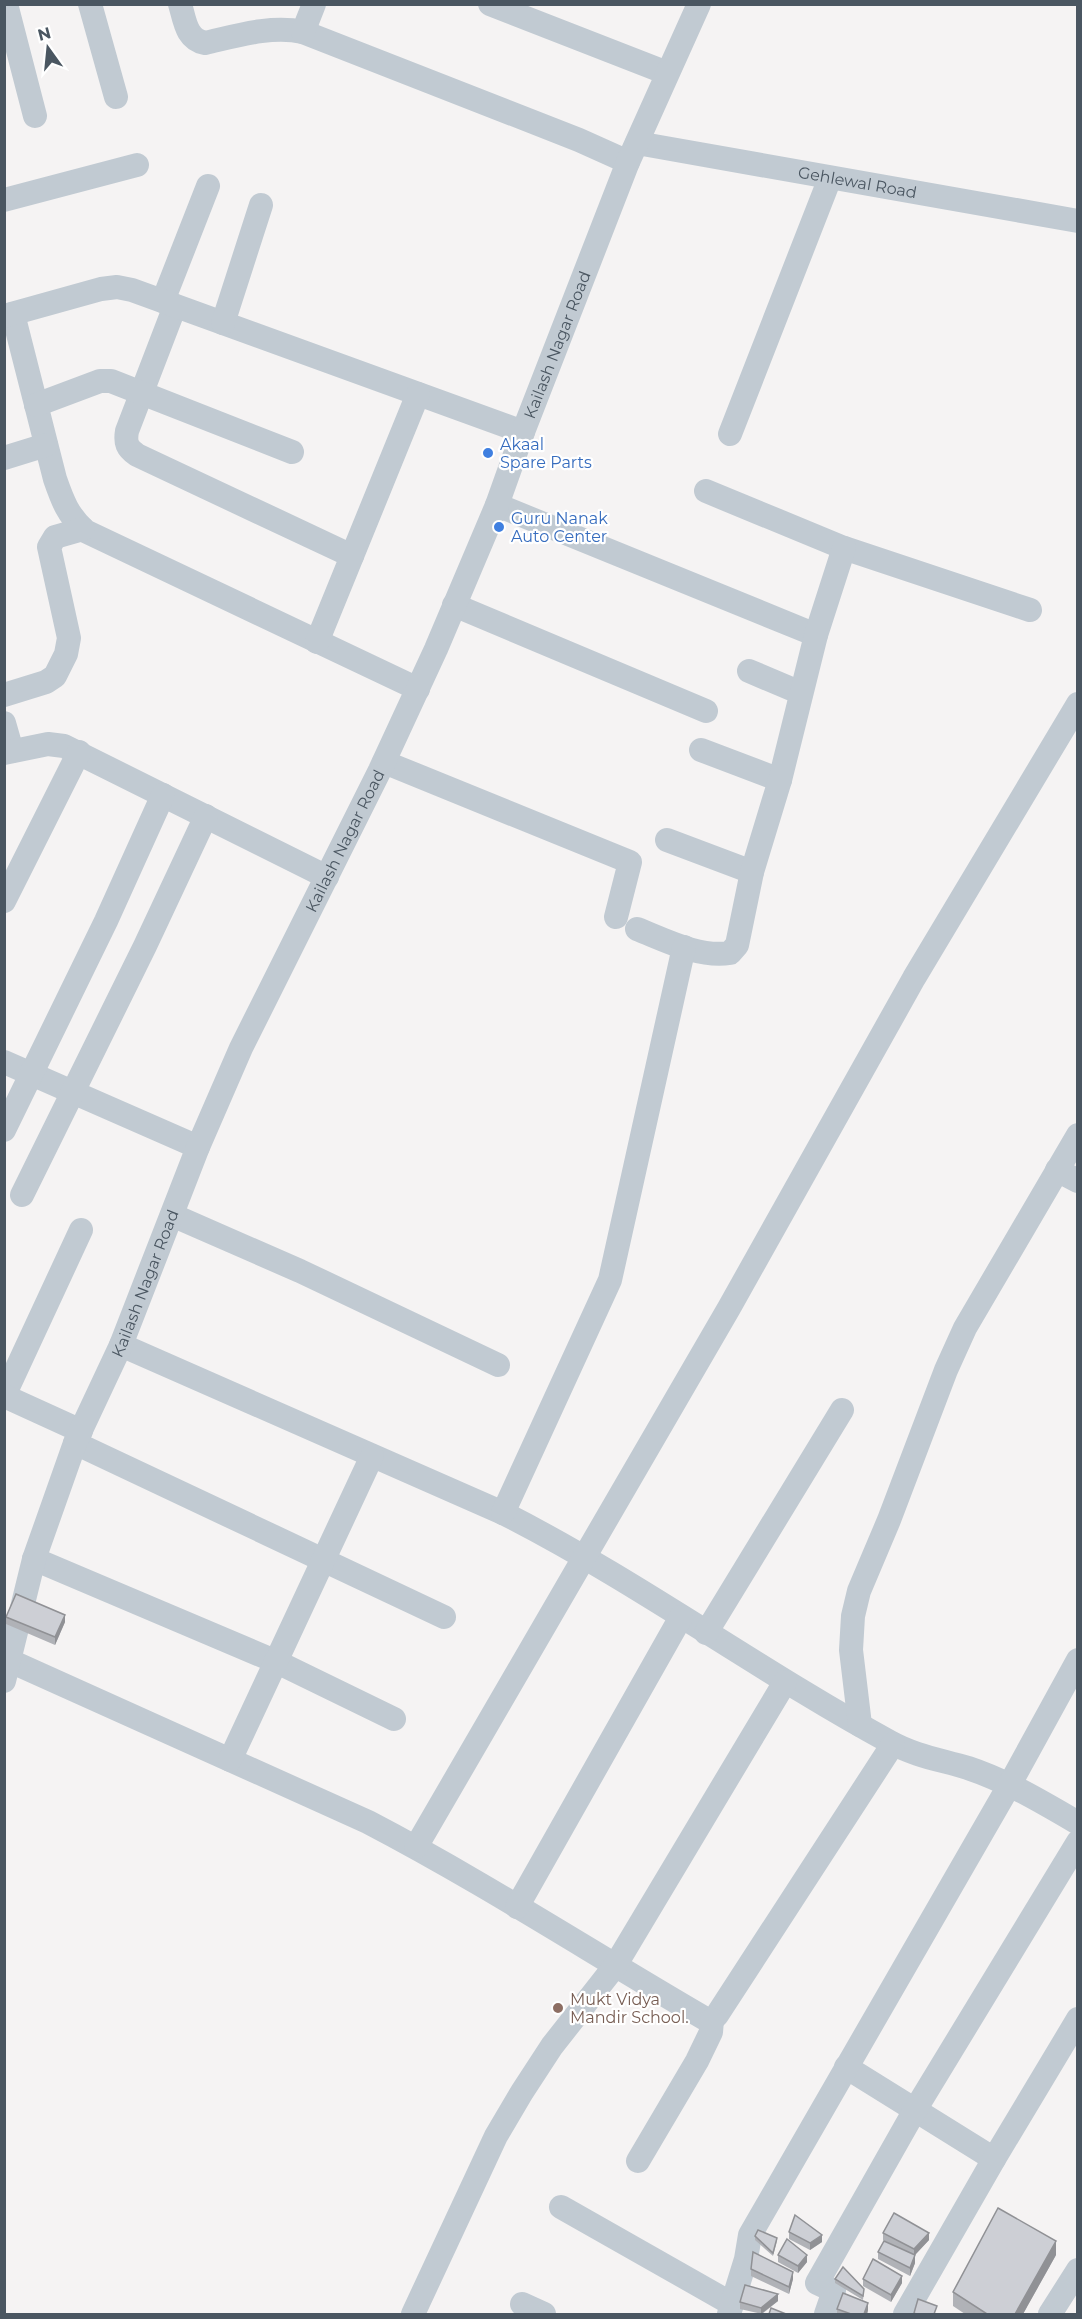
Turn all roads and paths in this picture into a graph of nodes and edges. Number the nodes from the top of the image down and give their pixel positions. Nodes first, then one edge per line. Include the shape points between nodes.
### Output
1 (6, 4) edge
2 (90, 4) edge
3 (180, 4) edge
4 (314, 4) edge
5 (490, 4) edge
6 (699, 4) edge
7 (303, 32) junction
8 (667, 74) junction
9 (116, 97) dead end
10 (35, 116) dead end
11 (632, 152) junction
12 (137, 165) dead end
13 (830, 178) junction
14 (208, 186) dead end
15 (4, 200) edge
16 (261, 205) dead end
17 (1077, 221) edge
18 (169, 304) junction
19 (9, 315) edge
20 (223, 323) junction
21 (143, 392) junction
22 (418, 394) junction
23 (36, 405) junction
24 (523, 432) junction
25 (730, 434) dead end
26 (46, 445) junction
27 (292, 452) dead end
28 (4, 458) edge
29 (706, 491) dead end
30 (497, 505) junction
31 (83, 529) junction
32 (844, 548) junction
33 (352, 556) junction
34 (454, 605) junction
35 (1030, 610) dead end
36 (816, 634) junction
37 (317, 642) junction
38 (749, 671) dead end
39 (418, 689) junction
40 (801, 693) junction
41 (4, 695) edge
42 (1077, 704) edge
43 (706, 711) dead end
44 (4, 723) edge
45 (701, 750) dead end
46 (8, 752) edge
47 (79, 752) junction
48 (384, 762) junction
49 (780, 780) junction
50 (163, 795) junction
51 (206, 816) junction
52 (667, 840) dead end
53 (752, 872) junction
54 (327, 877) junction
55 (4, 901) edge
56 (616, 917) dead end
57 (637, 929) dead end
58 (684, 946) junction
59 (4, 1062) edge
60 (32, 1074) junction
61 (72, 1092) junction
62 (4, 1130) edge
63 (1077, 1135) edge
64 (198, 1147) junction
65 (1067, 1176) edge
66 (22, 1195) dead end
67 (172, 1215) junction
68 (81, 1230) dead end
69 (121, 1345) junction
70 (498, 1365) dead end
71 (4, 1396) edge
72 (842, 1410) dead end
73 (78, 1437) junction
74 (372, 1456) junction
75 (503, 1513) junction
76 (584, 1558) junction
77 (34, 1559) junction
78 (325, 1560) junction
79 (444, 1617) dead end
80 (681, 1617) junction
81 (706, 1633) junction
82 (1077, 1660) edge
83 (277, 1662) junction
84 (6, 1671) edge
85 (784, 1682) junction
86 (394, 1719) dead end
87 (860, 1725) junction
88 (893, 1744) junction
89 (230, 1760) junction
90 (1010, 1784) junction
91 (1077, 1823) edge
92 (1077, 1842) edge
93 (416, 1847) junction
94 (517, 1907) junction
95 (615, 1966) junction
96 (1077, 2019) edge
97 (712, 2020) junction
98 (846, 2067) junction
99 (915, 2110) junction
100 (994, 2159) junction
101 (638, 2161) dead end
102 (561, 2207) dead end
103 (1077, 2270) edge
104 (522, 2304) dead end
105 (730, 2309) edge
106 (412, 2314) edge
107 (544, 2314) edge
108 (826, 2314) edge
109 (906, 2314) edge
110 (1050, 2314) edge

1 - 10 street
2 - 9 street
3 - 7 street, Gehlewal Road via 189,34 196,41 270,30
4 - 7 street
5 - 8 street
6 - 8 street, Kailash Nagar Road
7 - 11 street, Gehlewal Road via 579,140
8 - 11 street, Kailash Nagar Road
11 - 13 street, Gehlewal Road
11 - 24 street, Kailash Nagar Road
12 - 15 street
13 - 17 street, Gehlewal Road
13 - 25 street
14 - 18 street
16 - 20 street
18 - 19 street via 117,287
18 - 20 street
18 - 21 street
19 - 23 street
20 - 22 street
21 - 23 street via 100,381
21 - 27 street
21 - 33 street via 127,431 125,442 129,449
22 - 24 street
22 - 33 street
23 - 26 street
24 - 30 street, Kailash Nagar Road
26 - 28 street
26 - 31 street via 64,503
29 - 32 street
30 - 34 street, Kailash Nagar Road
30 - 36 street
31 - 37 street
31 - 41 street via 56,537 49,547 69,638 61,667 46,682
32 - 35 street
32 - 36 street
33 - 37 street
34 - 39 street, Kailash Nagar Road
34 - 43 street
36 - 40 street
37 - 39 street
38 - 40 street
39 - 48 street, Kailash Nagar Road
40 - 49 street
42 - 76 street via 914,978
44 - 46 street
45 - 49 street
46 - 47 street via 48,744
47 - 50 street
47 - 55 street
48 - 54 street, Kailash Nagar Road
48 - 56 street via 630,862
49 - 53 street
50 - 51 street
50 - 60 street
51 - 54 street
51 - 61 street
52 - 53 street
53 - 58 street via 737,945 730,953 718,955
54 - 64 street, Kailash Nagar Road via 241,1048
57 - 58 street
58 - 75 street via 610,1280
59 - 60 street
60 - 61 street
60 - 62 street
61 - 64 street
61 - 66 street
63 - 65 street
64 - 67 street, Kailash Nagar Road
65 - 87 street via 965,1328 859,1591 851,1650
67 - 69 street, Kailash Nagar Road
67 - 70 street
68 - 71 street
69 - 73 street, Kailash Nagar Road
69 - 74 street
71 - 73 street
72 - 81 street
73 - 77 street, Kailash Nagar Road
73 - 78 street
74 - 75 street
74 - 78 street
75 - 76 street
76 - 80 street
76 - 93 street
77 - 83 street
77 - 84 street, Kailash Nagar Road
78 - 79 street
78 - 83 street
80 - 81 street
80 - 94 street
81 - 85 street
82 - 90 street
83 - 86 street
83 - 89 street
84 - 89 street
85 - 87 street
85 - 95 street
87 - 88 street
88 - 90 street
88 - 97 street
89 - 93 street
90 - 91 street
90 - 98 street
92 - 99 street
93 - 94 street
94 - 95 street
95 - 97 street
95 - 106 street via 552,2046 496,2136
96 - 100 street
97 - 101 street via 711,2032 697,2061
98 - 99 street
98 - 105 street via 750,2235
99 - 100 street
99 - 108 street via 817,2283 834,2290
100 - 109 street
102 - 105 street
103 - 110 street
104 - 107 street

